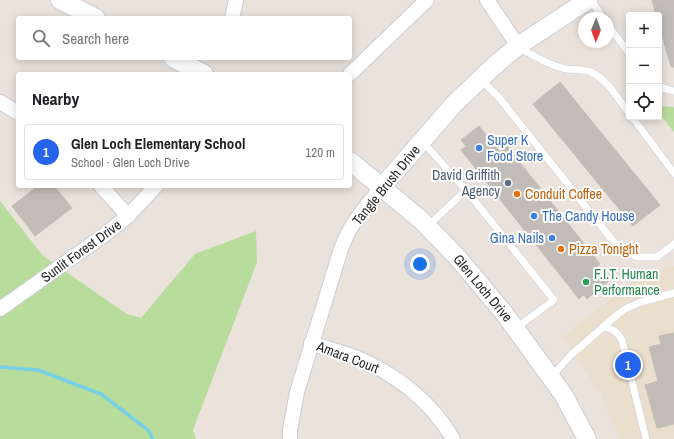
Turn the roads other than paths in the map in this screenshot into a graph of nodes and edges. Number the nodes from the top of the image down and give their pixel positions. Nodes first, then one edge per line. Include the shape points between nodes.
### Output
1 (60, 0) edge
2 (236, 0) edge
3 (426, 0) edge
4 (487, 0) edge
5 (590, 0) edge
6 (88, 9) edge
7 (599, 12) edge
8 (232, 16) edge
9 (614, 33) edge
10 (518, 46) junction
11 (626, 49) edge
12 (177, 60) edge
13 (200, 72) edge
14 (352, 72) edge
15 (480, 79) junction
16 (662, 88) edge
17 (674, 91) edge
18 (0, 102) edge
19 (626, 109) edge
20 (16, 112) edge
21 (634, 120) edge
22 (422, 141) junction
23 (352, 163) edge
24 (674, 173) edge
25 (382, 187) junction
26 (103, 188) edge
27 (154, 188) edge
28 (466, 190) junction
29 (128, 216) junction
30 (427, 226) junction
31 (674, 244) edge
32 (674, 293) edge
33 (0, 309) edge
34 (603, 327) junction
35 (516, 328) junction
36 (311, 343) junction
37 (551, 377) junction
38 (290, 439) edge
39 (454, 439) edge
40 (587, 439) edge
41 (646, 439) edge

1 - 6 street
2 - 8 street
3 - 14 street
4 - 10 street
5 - 7 lane
5 - 10 street, Tangle Brush Drive
9 - 11 lane
10 - 15 street, Tangle Brush Drive
10 - 19 lane via 555,66 590,71 605,81
12 - 13 street
15 - 22 street, Tangle Brush Drive
15 - 31 lane via 501,100 613,241 636,257 657,257
16 - 17 lane
18 - 20 street
21 - 24 lane
22 - 25 street, Tangle Brush Drive
22 - 28 lane
23 - 25 street, Glen Loch Drive
25 - 30 street, Glen Loch Drive
25 - 36 street, Tangle Brush Drive via 347,233
26 - 29 street
27 - 29 street, Sunlit Forest Drive
28 - 30 lane
28 - 35 lane via 554,300
29 - 33 street, Sunlit Forest Drive
30 - 35 street, Glen Loch Drive via 458,258
32 - 34 lane via 625,309
34 - 37 lane
34 - 41 lane via 615,330 622,340
35 - 37 street, Glen Loch Drive
36 - 38 street, Tangle Brush Drive via 297,392
36 - 39 street, Amara Court via 356,358 408,386 432,410
37 - 40 street, Glen Loch Drive

